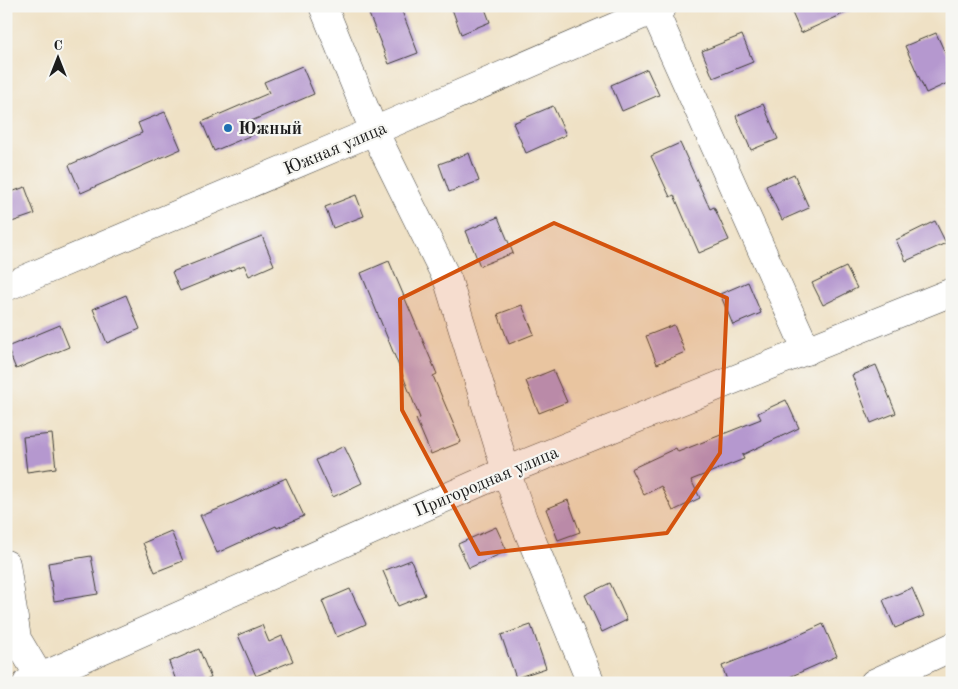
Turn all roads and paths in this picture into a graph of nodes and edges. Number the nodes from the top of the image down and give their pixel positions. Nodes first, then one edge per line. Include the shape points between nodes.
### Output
1 (323, 6) edge
2 (656, 7) edge
3 (374, 131) junction
4 (6, 287) edge
5 (952, 292) edge
6 (807, 351) junction
7 (506, 471) junction
8 (6, 564) edge
9 (952, 647) edge
10 (35, 681) edge
11 (591, 683) edge
12 (874, 683) edge

1 - 3 street
2 - 3 street, Южная улица
2 - 6 street
3 - 4 street, Южная улица
3 - 7 street via 448,281
5 - 6 street, Пригородная улица
6 - 7 street, Пригородная улица
7 - 10 street, Пригородная улица
7 - 11 street
8 - 10 street via 17,639
9 - 12 street

